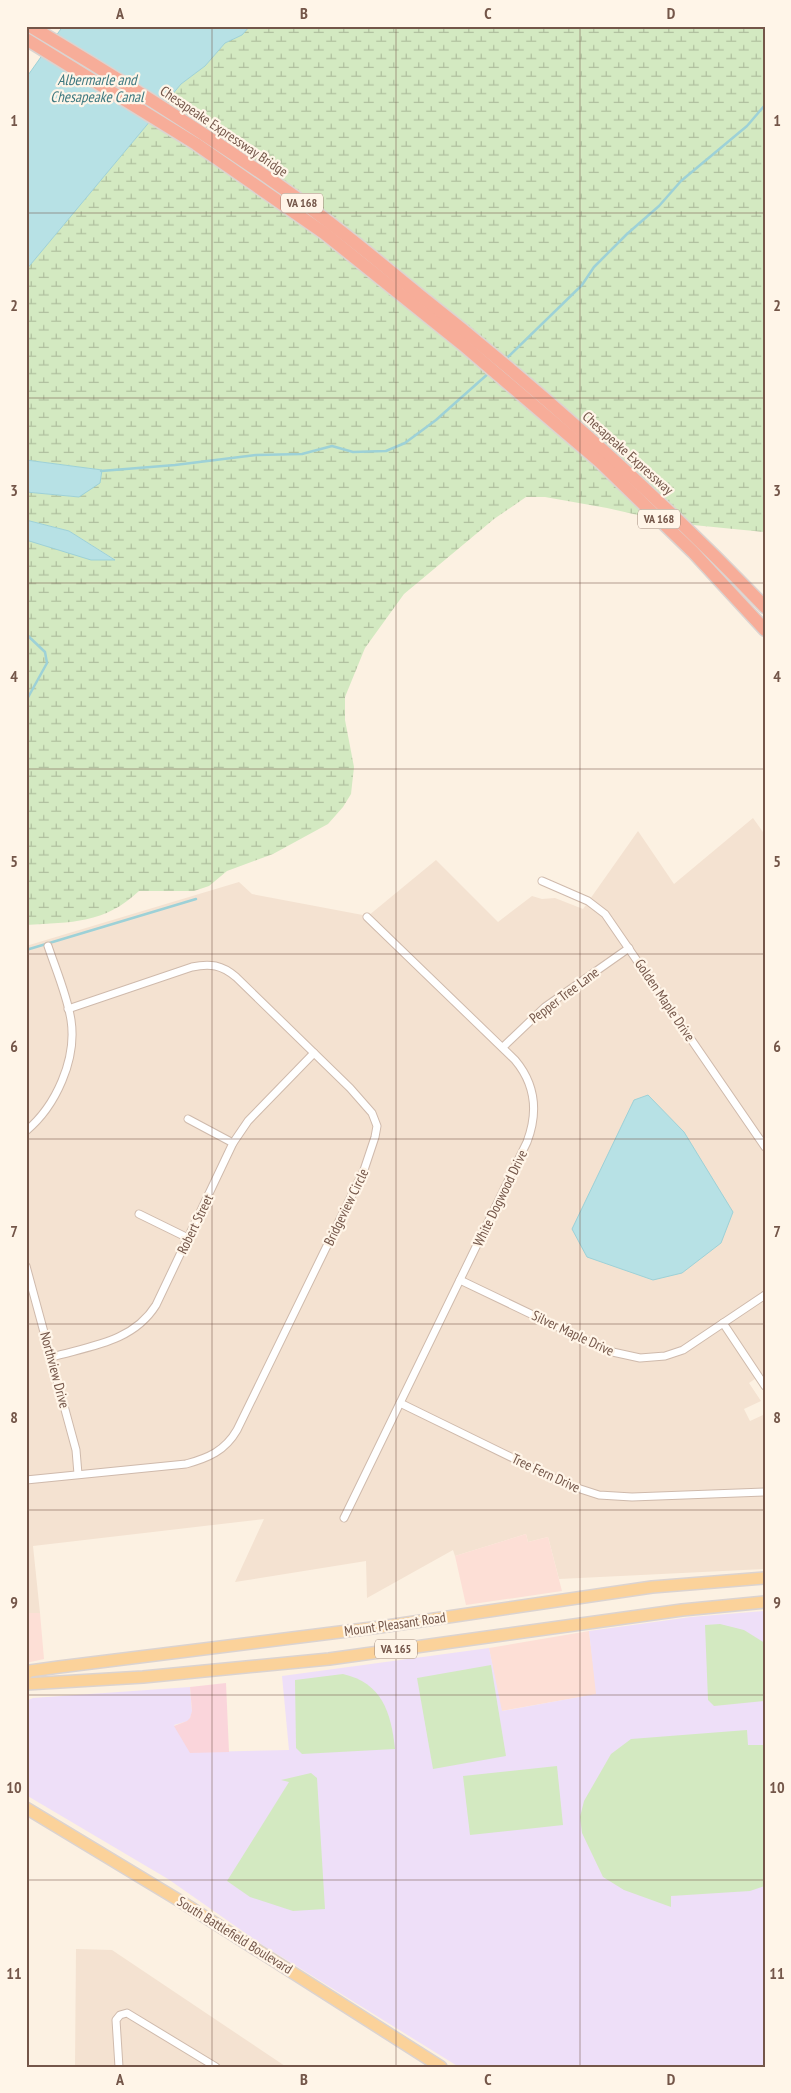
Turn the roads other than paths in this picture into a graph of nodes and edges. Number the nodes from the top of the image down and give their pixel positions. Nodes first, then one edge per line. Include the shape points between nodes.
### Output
1 (30, 26) edge
2 (26, 39) edge
3 (551, 411) junction
4 (765, 607) edge
5 (765, 630) edge
6 (542, 881) dead end
7 (367, 917) dead end
8 (48, 946) dead end
9 (630, 948) junction
10 (68, 1009) junction
11 (503, 1047) junction
12 (314, 1053) junction
13 (188, 1119) dead end
14 (26, 1131) edge
15 (234, 1143) junction
16 (765, 1146) edge
17 (139, 1214) dead end
18 (188, 1238) junction
19 (26, 1266) edge
20 (460, 1280) junction
21 (765, 1295) edge
22 (723, 1323) junction
23 (52, 1357) junction
24 (765, 1386) edge
25 (400, 1403) junction
26 (78, 1474) junction
27 (26, 1480) edge
28 (765, 1492) edge
29 (344, 1518) dead end
30 (765, 1578) edge
31 (765, 1602) edge
32 (159, 1654) junction
33 (26, 1674) edge
34 (52, 1683) junction
35 (26, 1684) edge
36 (26, 1808) edge
37 (119, 2067) edge
38 (216, 2067) edge
39 (441, 2067) edge

1 - 3 highway, Chesapeake Expressway Bridge / VA 168 via 157,103 328,222 465,331
2 - 3 highway, Chesapeake Expressway Bridge / VA 168 via 196,144 324,233
3 - 4 highway, Chesapeake Expressway / VA 168 via 636,478
3 - 5 highway, Chesapeake Expressway / VA 168 via 693,552
6 - 9 street, Golden Maple Drive via 605,914
7 - 11 street, White Dogwood Drive
8 - 10 street
9 - 11 street, Pepper Tree Lane via 545,1007
9 - 16 street, Golden Maple Drive
10 - 12 street, Bridgeview Circle via 192,967 214,965 236,977
10 - 14 street via 70,1040 59,1088 46,1113
11 - 20 street, White Dogwood Drive via 521,1066 530,1084 534,1125
12 - 15 street, Robert Street via 248,1121
12 - 26 street, Bridgeview Circle via 372,1113 376,1126 374,1143 364,1170 237,1430 219,1452 196,1462
13 - 15 street
15 - 18 street, Robert Street
17 - 18 street
18 - 23 street, Robert Street via 156,1305 138,1327 113,1340
19 - 23 street, Northview Drive
20 - 22 street, Silver Maple Drive via 595,1346 624,1356 665,1356 682,1350
20 - 25 street, White Dogwood Drive
21 - 22 street, Silver Maple Drive
22 - 24 street
23 - 26 street, Northview Drive via 76,1450
25 - 28 street, Tree Fern Drive via 568,1485 599,1495 632,1497
25 - 29 street, White Dogwood Drive
26 - 27 street, Bridgeview Circle
30 - 32 main road, Mount Pleasant Road / VA 165 via 652,1587 380,1627
31 - 34 main road, Mount Pleasant Road / VA 165 via 682,1610 329,1659
32 - 33 main road, Mount Pleasant Road / VA 165
32 - 34 main road via 119,1666 62,1674
34 - 35 main road, Mount Pleasant Road / VA 165
36 - 39 main road, South Battlefield Boulevard via 180,1901
37 - 38 street via 116,2020 127,2013

